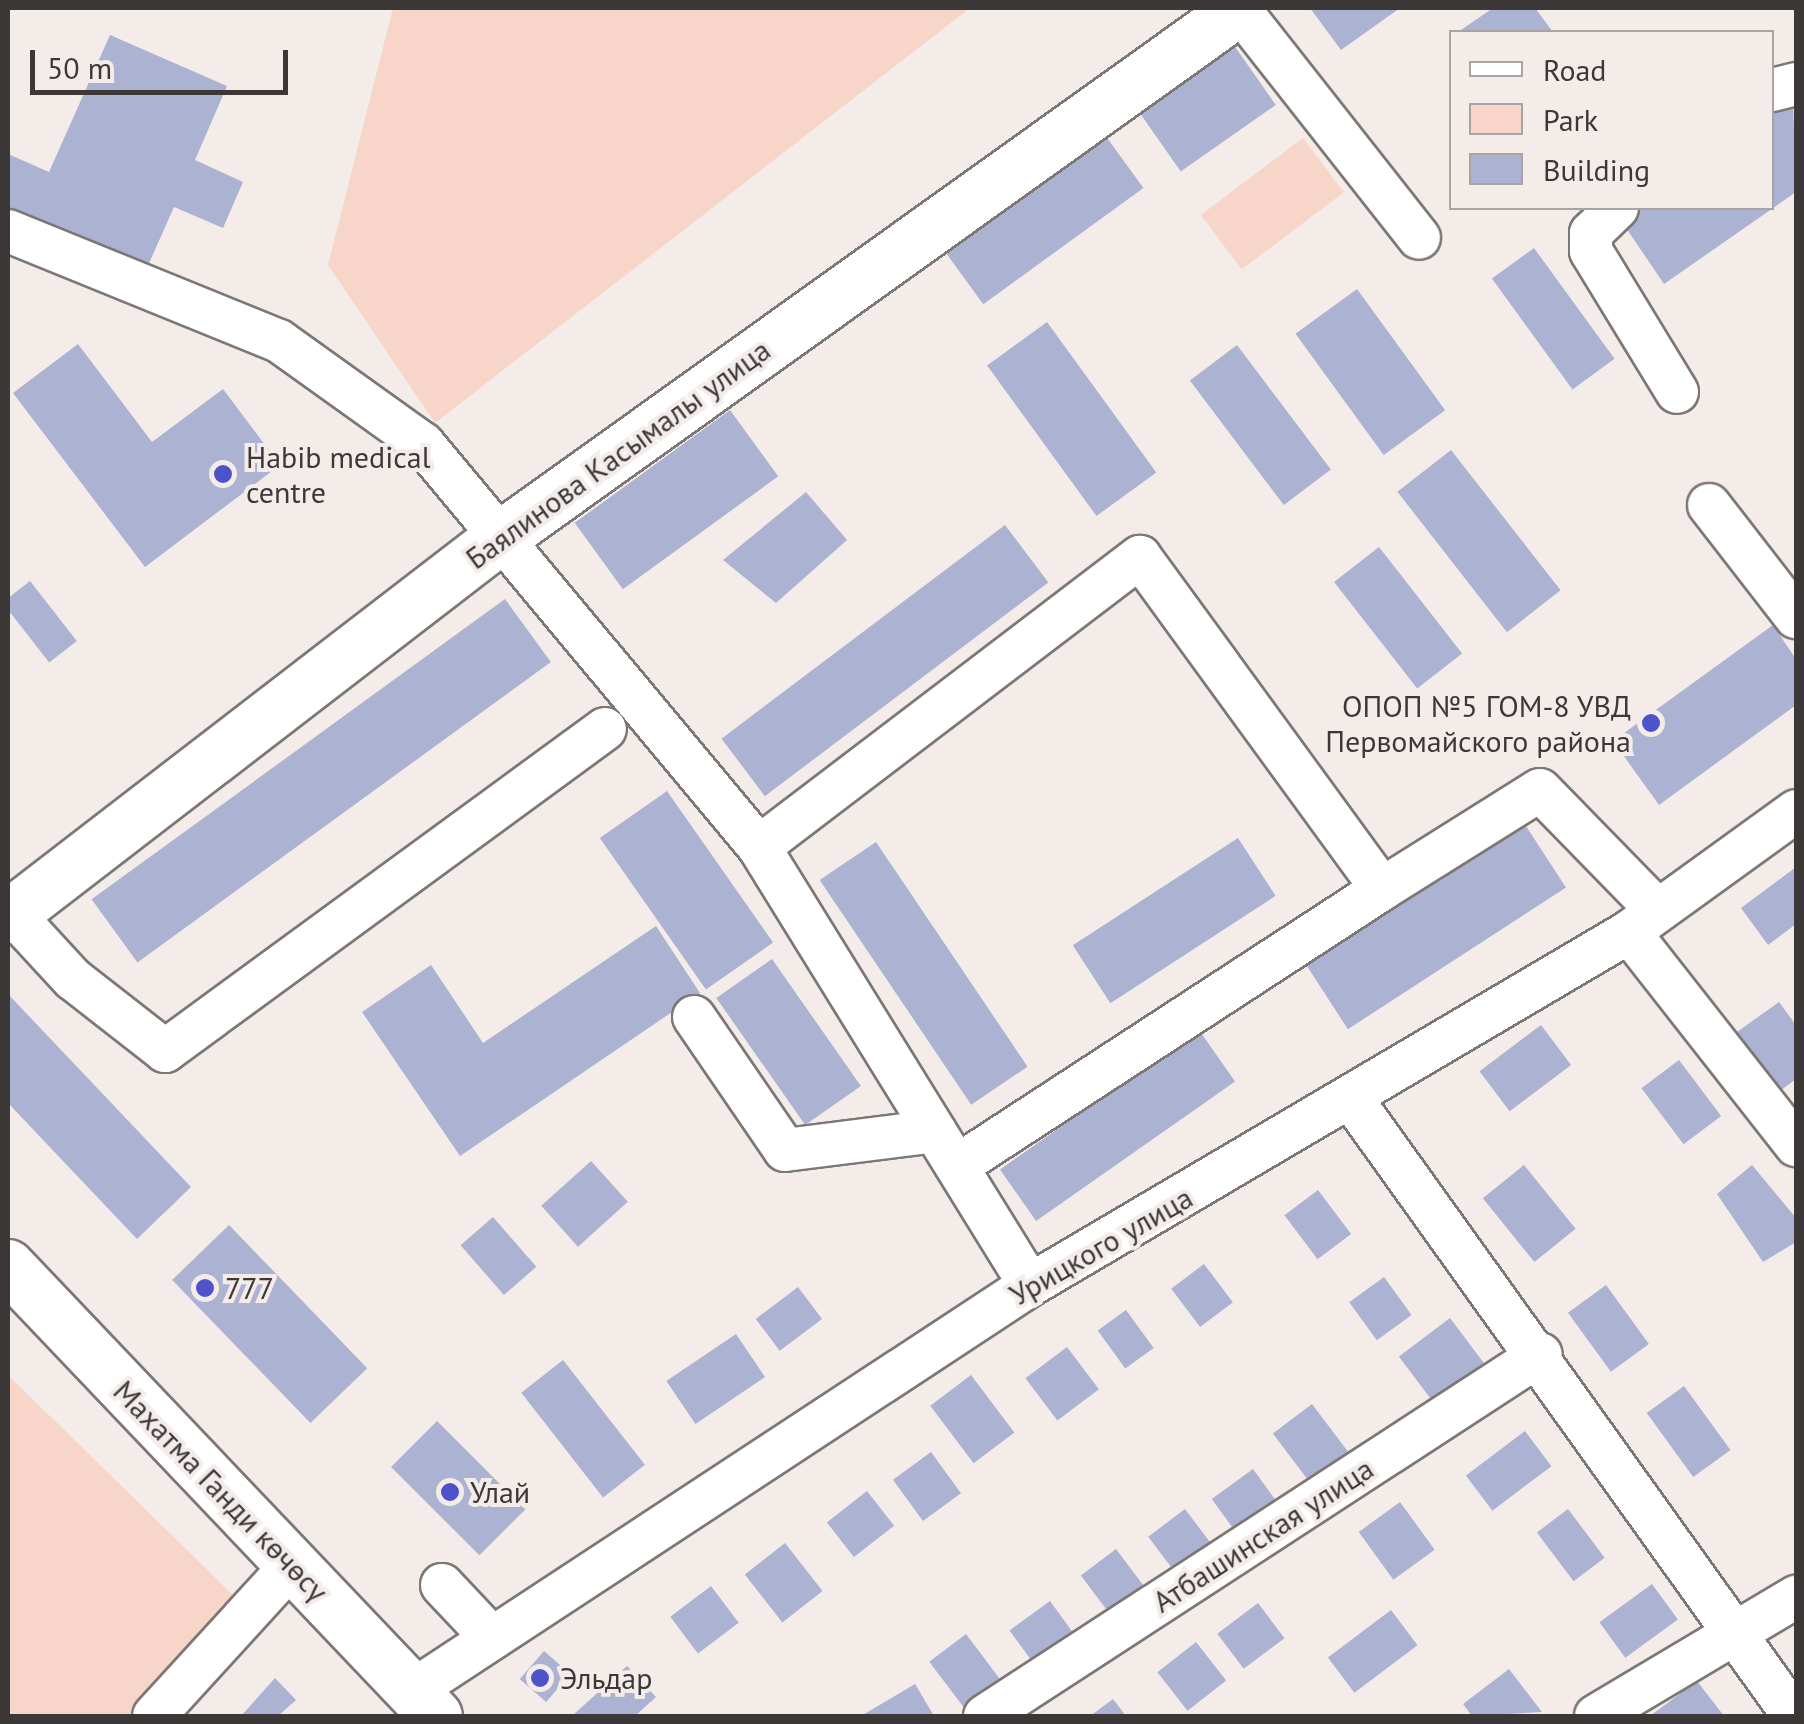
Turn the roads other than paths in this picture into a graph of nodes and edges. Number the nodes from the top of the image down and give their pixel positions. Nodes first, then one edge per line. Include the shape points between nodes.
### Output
1 (1240, 8) edge
2 (1615, 210) edge
3 (8, 231) edge
4 (1419, 238) dead end
5 (1677, 392) dead end
6 (1708, 505) dead end
7 (496, 540) junction
8 (1796, 617) edge
9 (606, 729) dead end
10 (1796, 811) edge
11 (759, 847) junction
12 (1382, 889) junction
13 (10, 915) edge
14 (1643, 921) junction
15 (694, 1017) dead end
16 (1353, 1102) junction
17 (934, 1131) junction
18 (1796, 1146) edge
19 (957, 1166) junction
20 (8, 1266) edge
21 (1030, 1285) junction
22 (1541, 1354) junction
23 (292, 1565) junction
24 (442, 1585) dead end
25 (1796, 1597) edge
26 (1736, 1630) junction
27 (492, 1638) junction
28 (424, 1704) edge
29 (154, 1716) edge
30 (985, 1716) edge
31 (1596, 1716) edge
32 (1794, 1716) edge

1 - 4 street
1 - 7 main road, Баялинова Касымалы улица
2 - 5 street via 1592,234 1591,251
3 - 7 street via 279,341 357,390 424,444
6 - 8 street
7 - 11 street
7 - 13 main road, Баялинова Касымалы улица
9 - 13 street via 165,1051 73,980
10 - 14 street, Урицкого улица
11 - 12 street via 1140,557
11 - 17 street
12 - 14 street via 1540,790
12 - 19 street
14 - 16 street, Урицкого улица
14 - 18 street
15 - 17 street via 785,1150
16 - 21 street, Урицкого улица
16 - 22 street
17 - 19 street
19 - 21 street
20 - 23 main road, Махатма Ганди көчөсү
21 - 27 street, Урицкого улица
22 - 26 street
22 - 30 street, Атбашинская улица
23 - 28 main road, Махатма Ганди көчөсү
23 - 29 street
24 - 27 street
25 - 26 street
26 - 31 street
26 - 32 street
27 - 28 street, Урицкого улица

